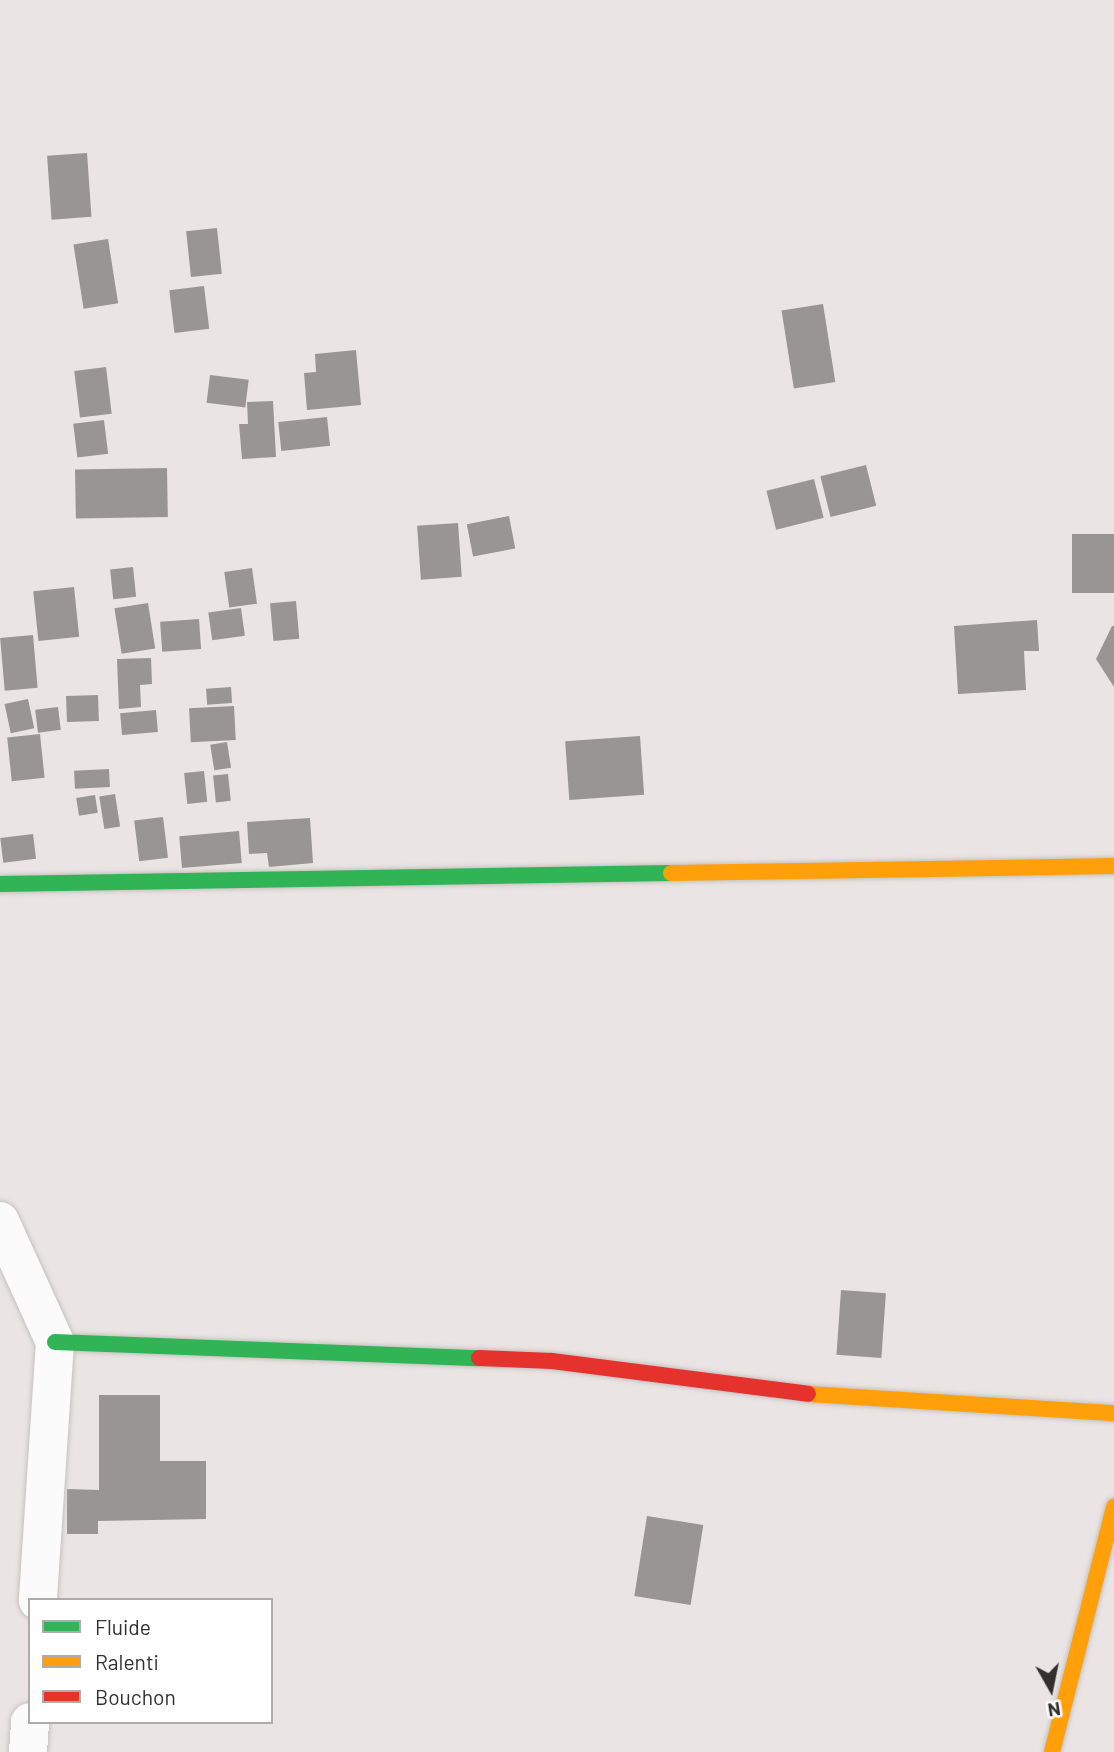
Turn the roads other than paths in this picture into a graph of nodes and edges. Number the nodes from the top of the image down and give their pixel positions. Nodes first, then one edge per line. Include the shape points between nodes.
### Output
1 (1114, 866) edge
2 (0, 884) edge
3 (0, 1221) edge
4 (55, 1342) junction
5 (1114, 1413) edge
6 (1114, 1507) edge
7 (38, 1598) edge
8 (30, 1724) edge
9 (29, 1752) edge
10 (1052, 1752) edge

1 - 2 street
3 - 4 street
4 - 5 street via 552,1361 827,1396
4 - 7 street
6 - 10 street
8 - 9 street

